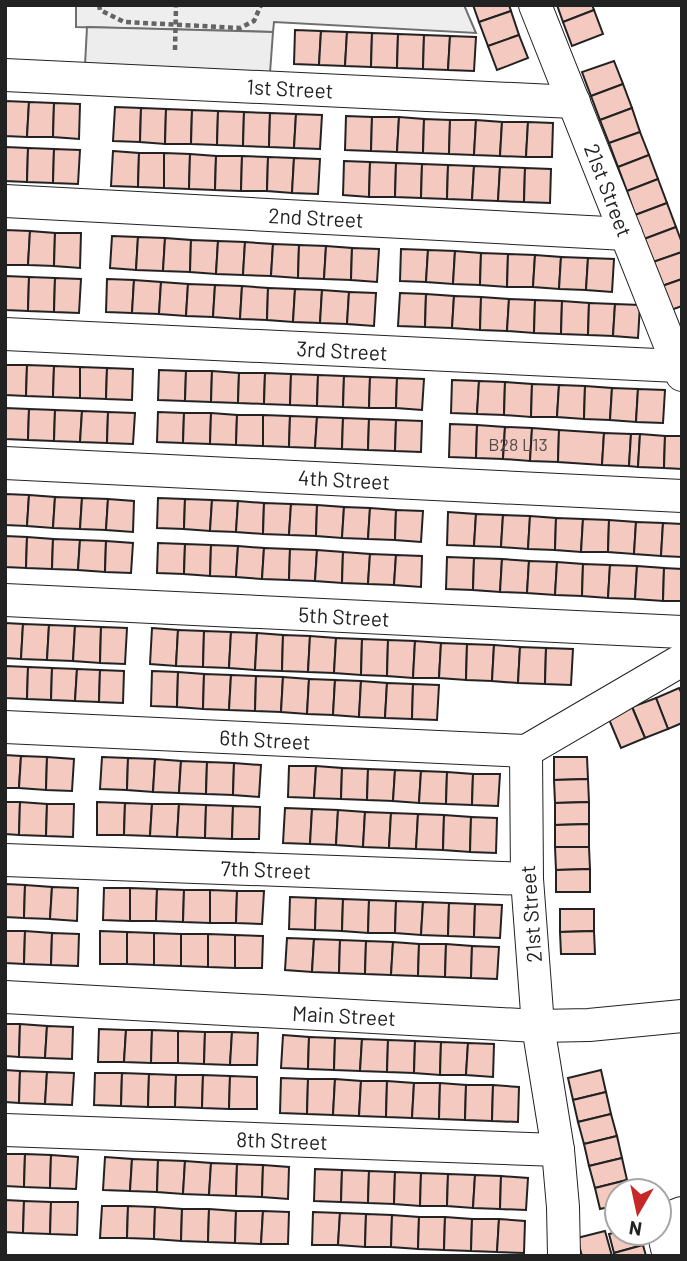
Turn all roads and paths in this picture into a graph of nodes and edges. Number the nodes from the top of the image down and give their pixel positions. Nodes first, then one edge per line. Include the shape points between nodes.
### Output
1 (99, 5) edge
2 (176, 5) edge
3 (261, 5) edge
4 (536, 5) edge
5 (176, 25) junction
6 (5, 75) edge
7 (174, 83) junction
8 (574, 102) junction
9 (5, 201) edge
10 (626, 234) junction
11 (5, 334) edge
12 (680, 371) edge
13 (5, 463) edge
14 (682, 495) edge
15 (5, 600) edge
16 (682, 632) edge
17 (682, 660) edge
18 (5, 727) edge
19 (526, 751) junction
20 (5, 860) edge
21 (527, 878) junction
22 (5, 997) edge
23 (682, 1016) edge
24 (538, 1026) junction
25 (5, 1130) edge
26 (558, 1150) junction
27 (682, 1213) edge
28 (564, 1256) edge
29 (669, 1256) edge

1 - 5 path via 100,10 124,22
2 - 5 path
3 - 5 path via 254,21 240,28
4 - 8 street, 21st Street
5 - 7 path
6 - 7 street, 1st Street
7 - 8 street, 1st Street
8 - 10 street, 21st Street
9 - 10 street, 2nd Street
10 - 12 street, 21st Street
11 - 12 street, 3rd Street
13 - 14 street, 4th Street
15 - 16 street, 5th Street
17 - 19 street
18 - 19 street, 6th Street
19 - 21 street, 21st Street
20 - 21 street, 7th Street
21 - 24 street, 21st Street
22 - 24 street, Main Street
23 - 24 street, Main Street
24 - 26 street, 21st Street
25 - 26 street, 8th Street
26 - 28 street, 21st Street
27 - 29 street via 667,1224 664,1234

